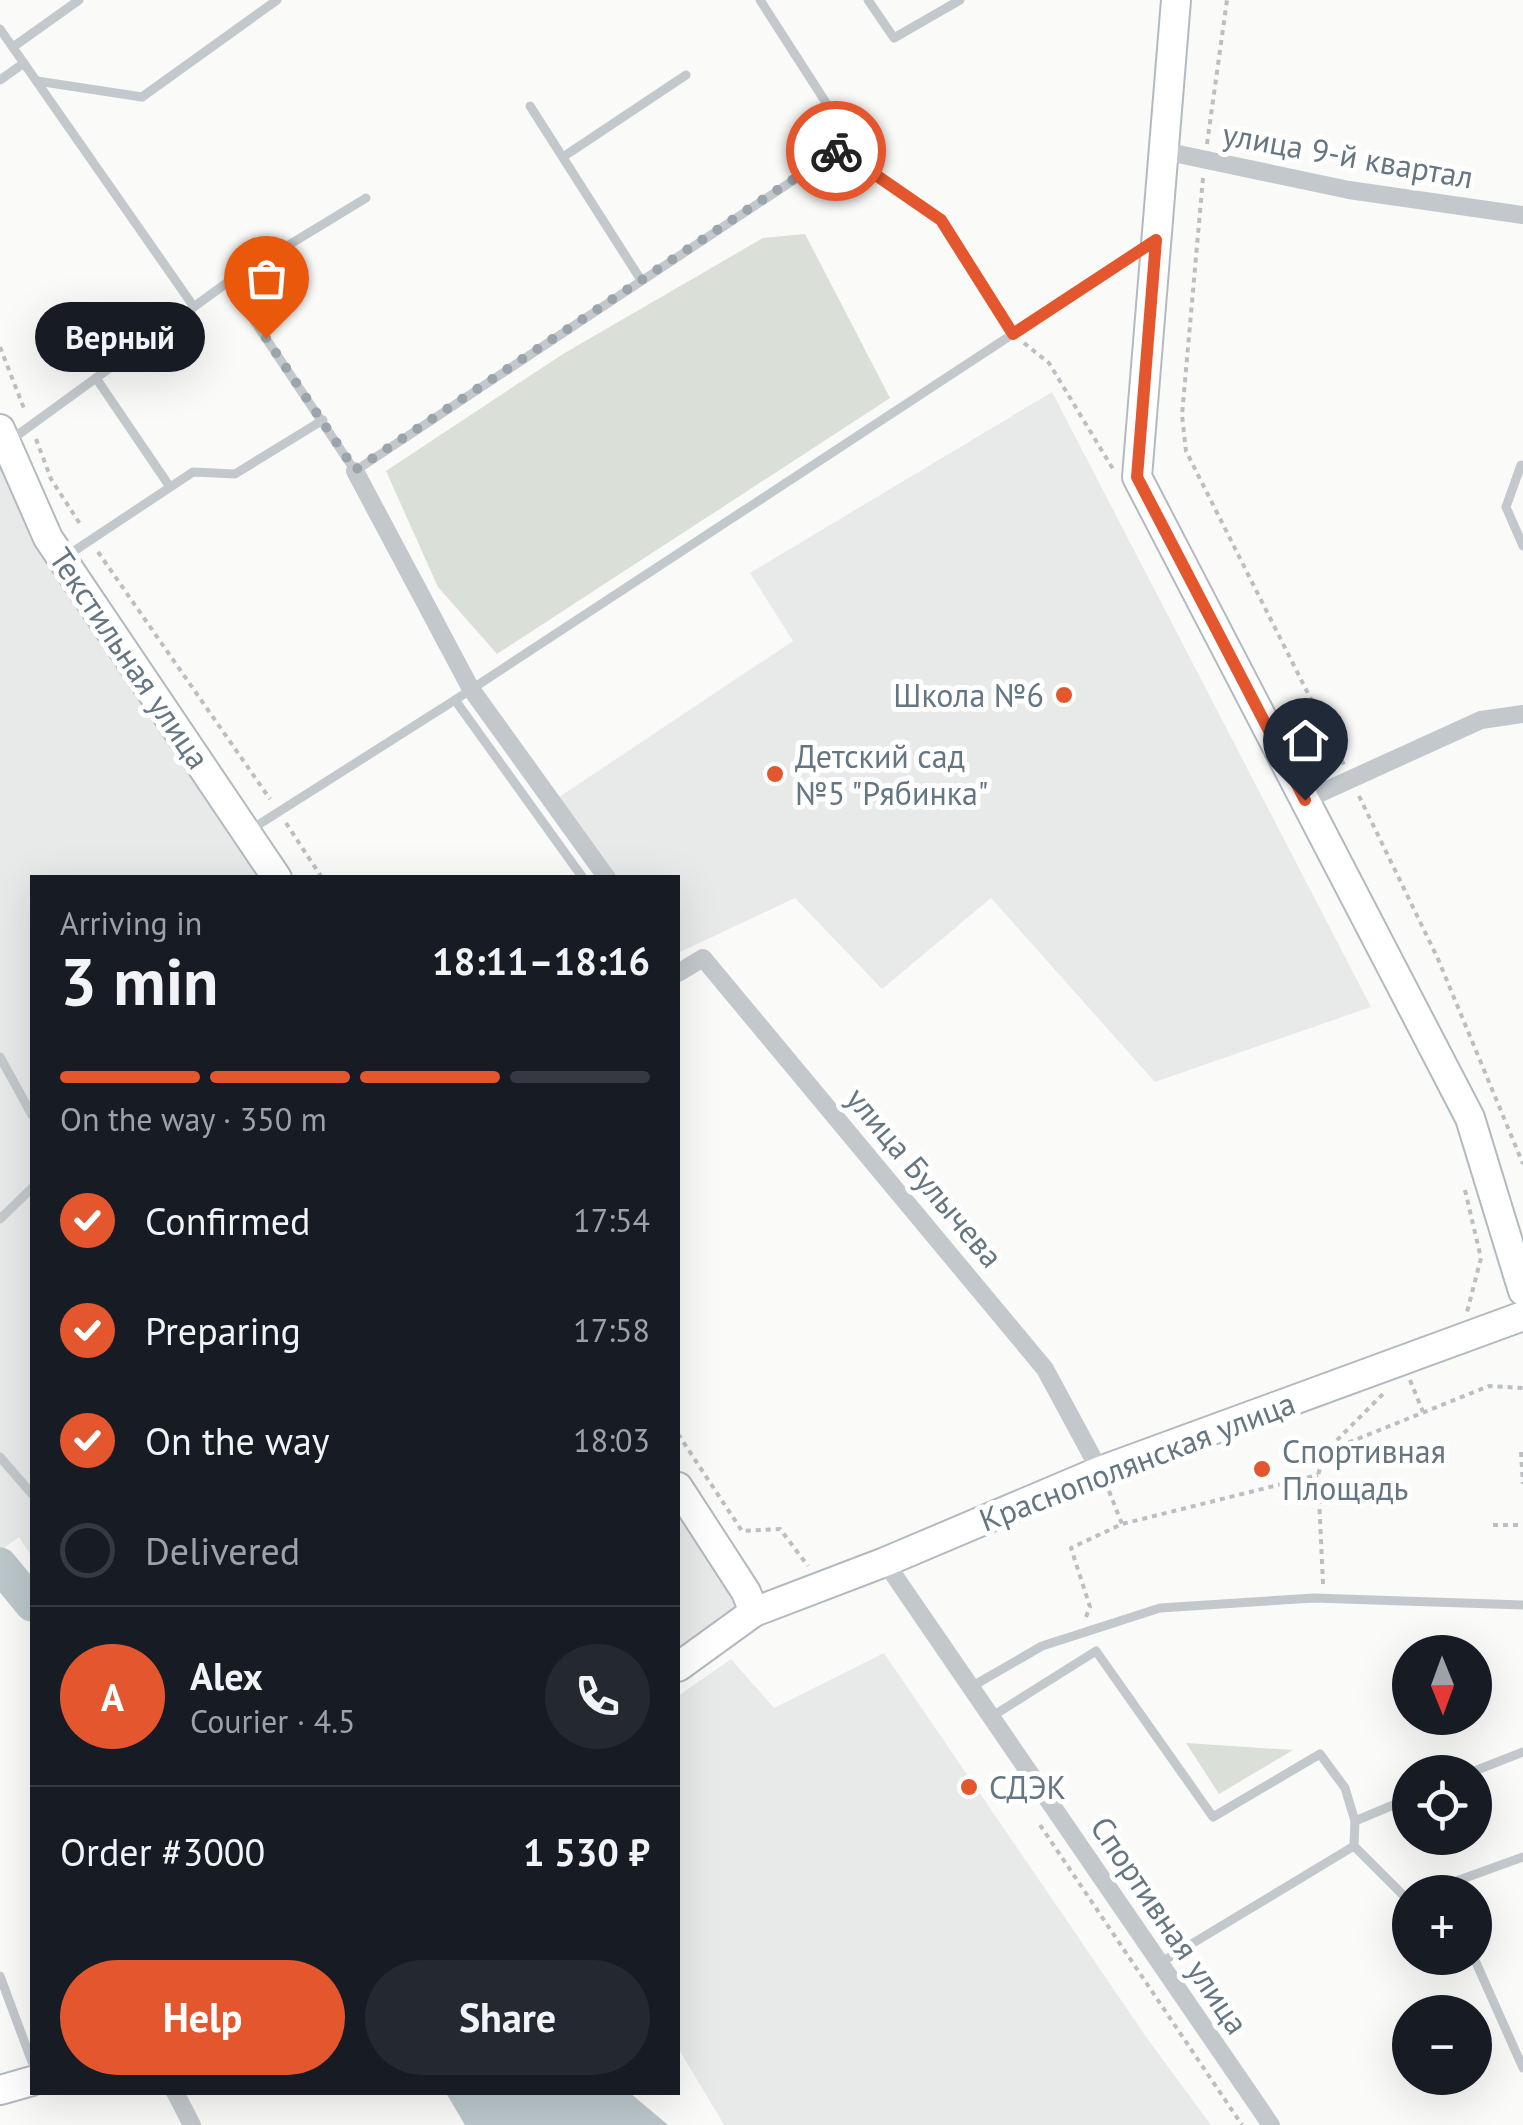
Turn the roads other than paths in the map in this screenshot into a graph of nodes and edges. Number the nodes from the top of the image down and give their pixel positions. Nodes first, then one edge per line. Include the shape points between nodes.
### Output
1 (79, 0) edge
2 (277, 0) edge
3 (760, 0) edge
4 (868, 0) edge
5 (960, 0) edge
6 (1176, 0) edge
7 (0, 28) edge
8 (13, 47) junction
9 (24, 64) junction
10 (686, 75) dead end
11 (0, 80) edge
12 (37, 81) junction
13 (530, 106) dead end
14 (851, 142) junction
15 (1164, 151) junction
16 (563, 157) junction
17 (366, 198) dead end
18 (1523, 215) edge
19 (1156, 240) junction
20 (641, 280) junction
21 (228, 282) junction
22 (194, 307) junction
23 (1013, 334) junction
24 (96, 378) junction
25 (323, 420) junction
26 (3, 436) edge
27 (1521, 465) edge
28 (355, 470) junction
29 (170, 487) junction
30 (1523, 546) edge
31 (62, 559) junction
32 (463, 695) junction
33 (1523, 714) edge
34 (1305, 800) junction
35 (248, 832) junction
36 (275, 875) edge
37 (581, 875) edge
38 (605, 875) edge
39 (680, 971) edge
40 (0, 1057) edge
41 (30, 1111) edge
42 (30, 1190) edge
43 (0, 1218) edge
44 (1523, 1292) edge
45 (1523, 1316) edge
46 (0, 1456) edge
47 (1100, 1471) junction
48 (680, 1490) edge
49 (30, 1492) edge
50 (885, 1562) junction
51 (1523, 1605) edge
52 (754, 1612) junction
53 (680, 1666) edge
54 (971, 1687) junction
55 (992, 1718) junction
56 (1523, 1752) edge
57 (1492, 1764) edge
58 (1392, 1806) edge
59 (1356, 1821) junction
60 (1354, 1846) junction
61 (1523, 1857) edge
62 (1480, 1875) edge
63 (1392, 1884) edge
64 (1160, 1963) junction
65 (1482, 1975) edge
66 (0, 1976) edge
67 (30, 2057) edge
68 (1523, 2068) edge
69 (30, 2082) edge
70 (0, 2090) edge
71 (176, 2095) edge
72 (192, 2125) edge
73 (1271, 2125) edge

1 - 8 lane
2 - 12 lane via 142,97
3 - 14 lane
4 - 5 lane via 894,38
6 - 15 street
7 - 8 lane
8 - 9 lane
9 - 11 lane
9 - 12 lane
10 - 16 lane
12 - 22 lane
13 - 16 lane
14 - 20 lane
14 - 23 lane via 870,171 941,220
15 - 18 street, улица 9-й квартал via 1349,190
15 - 19 street
16 - 20 lane
17 - 21 lane
19 - 23 lane
19 - 34 street via 1137,477
20 - 28 lane
21 - 22 lane
21 - 25 lane
22 - 24 lane
23 - 32 lane
24 - 26 lane via 31,425
24 - 29 lane
25 - 28 lane
25 - 29 lane via 236,474 193,472
26 - 31 street, Текстильная улица
27 - 30 lane via 1506,507
28 - 32 street
29 - 31 lane
31 - 35 street, Текстильная улица
32 - 35 lane
32 - 37 lane
32 - 38 street
33 - 34 street via 1481,720
34 - 44 street via 1470,1118
35 - 36 street, Текстильная улица
39 - 47 street, улица Булычева via 703,958 716,973 1045,1369
40 - 41 lane
42 - 43 lane
45 - 47 street, Краснополянская улица
46 - 49 lane
47 - 50 street, Краснополянская улица
48 - 52 street
50 - 52 street, Краснополянская улица
50 - 54 street, Спортивная улица
51 - 54 lane via 1323,1598 1160,1608 1042,1646
52 - 53 street, Краснополянская улица
54 - 55 street, Спортивная улица
55 - 59 lane via 1096,1651 1214,1817 1320,1754 1345,1788
55 - 64 street, Спортивная улица
56 - 57 lane
58 - 59 lane
59 - 60 lane
60 - 63 lane
60 - 64 lane
61 - 62 lane
64 - 73 street, Спортивная улица
65 - 68 lane
66 - 67 lane
69 - 70 street
71 - 72 street

